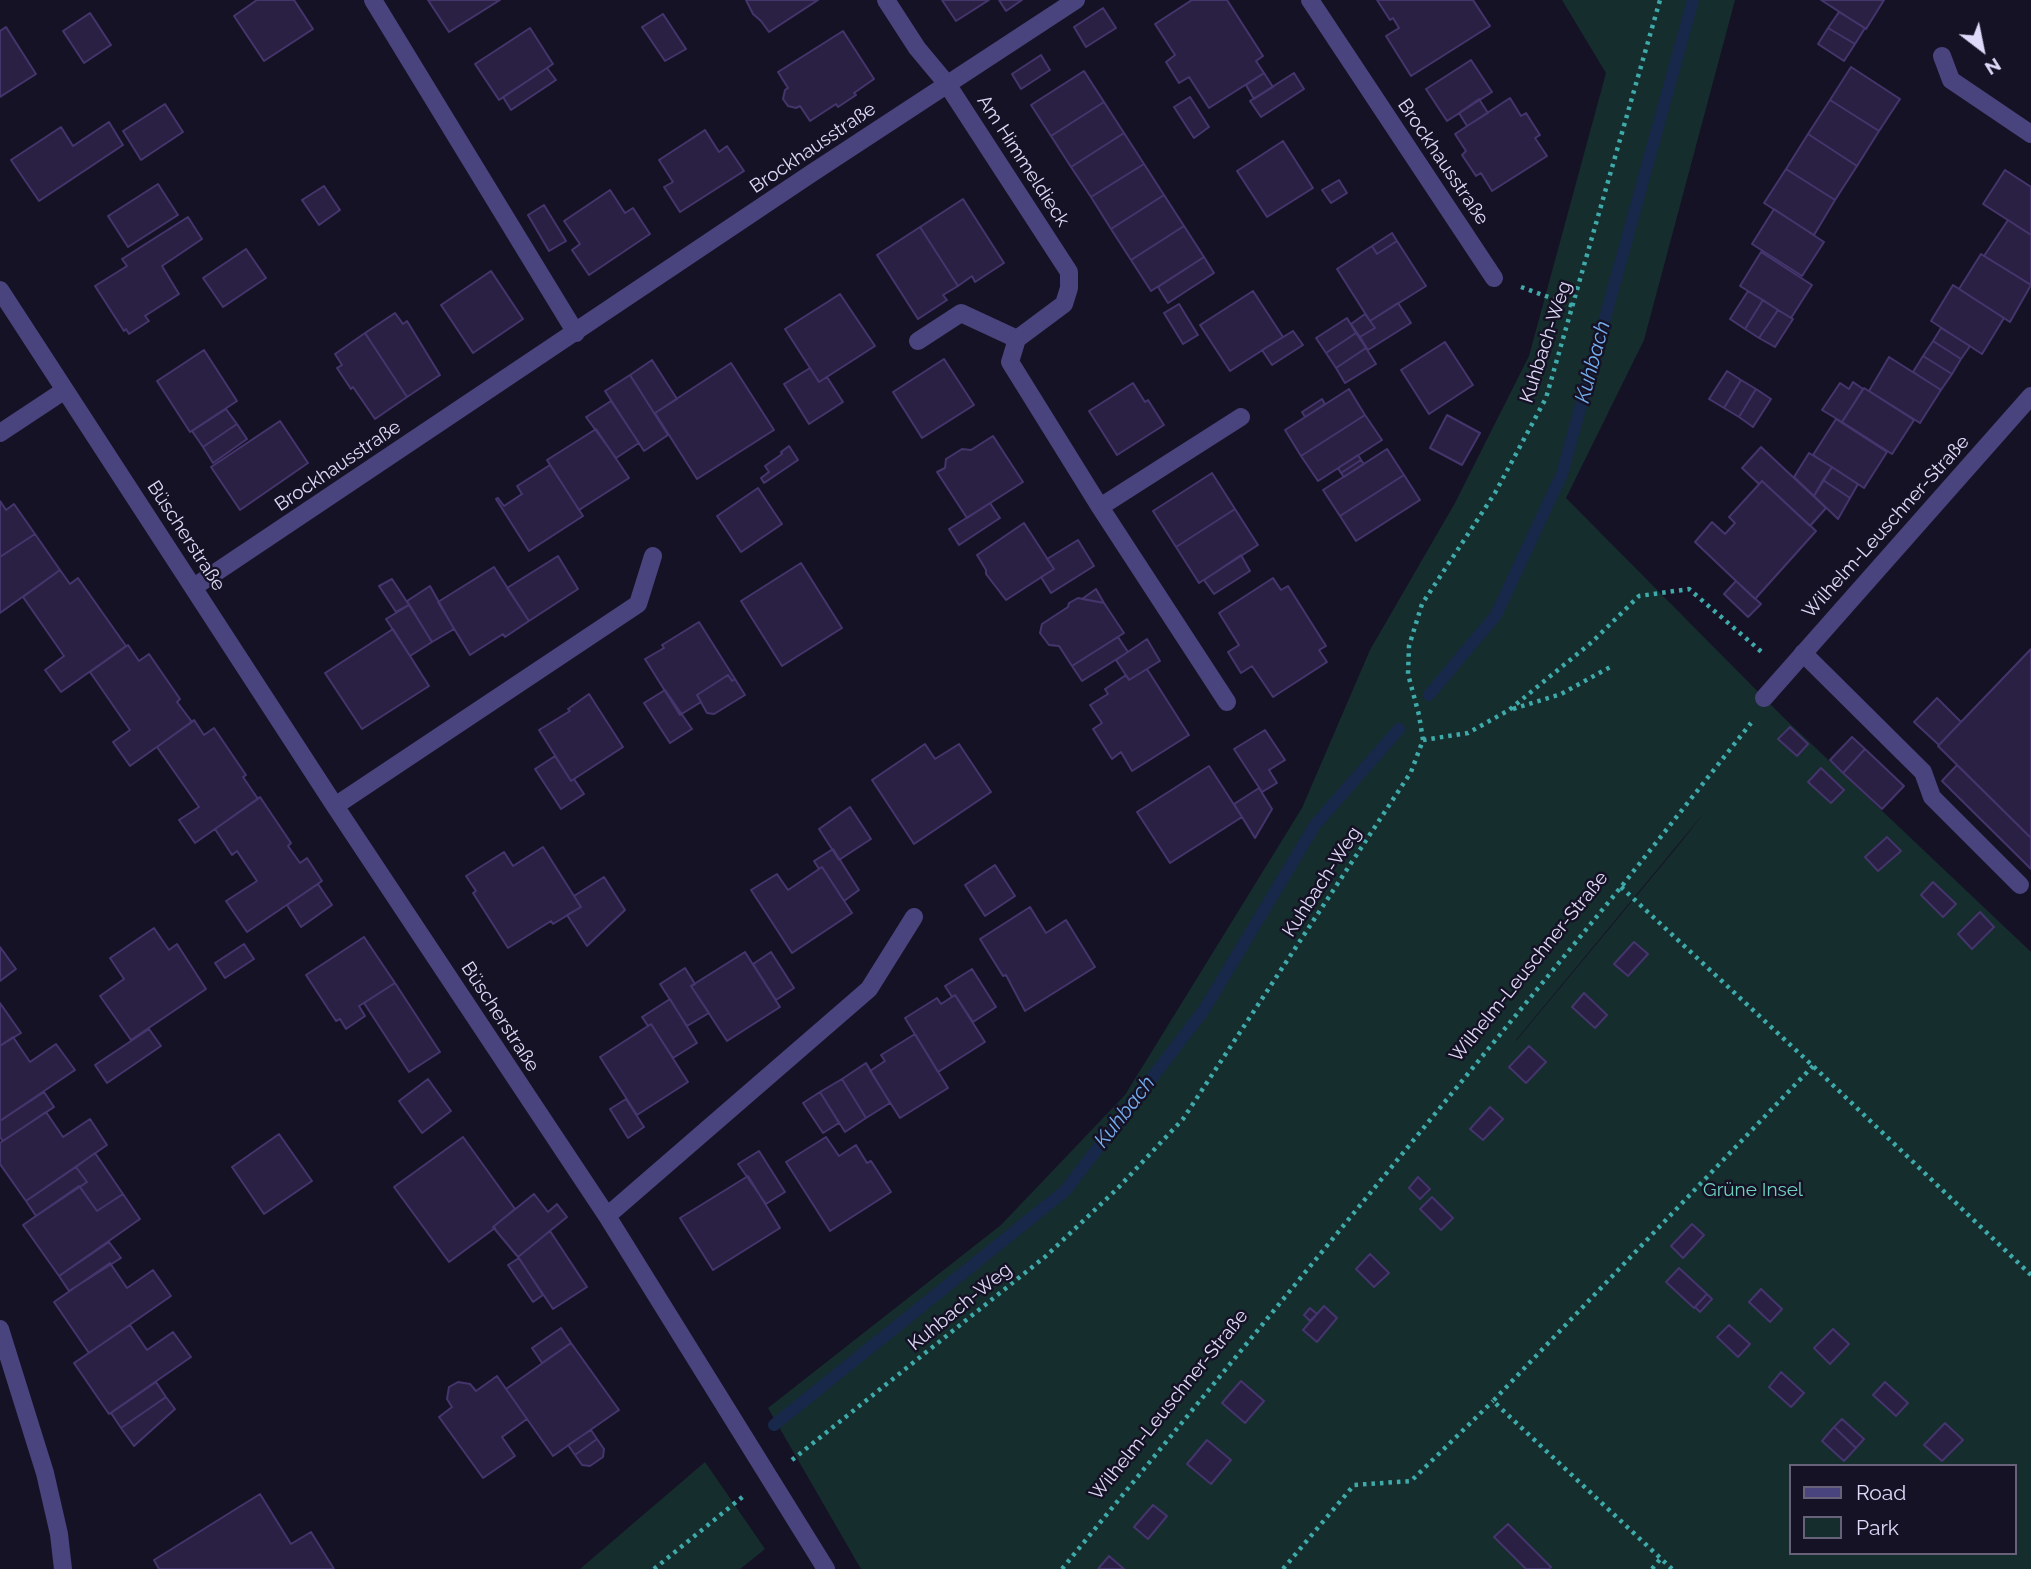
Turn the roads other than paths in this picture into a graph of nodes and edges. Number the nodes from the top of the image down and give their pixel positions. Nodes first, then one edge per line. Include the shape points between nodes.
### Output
1 (373, 0) edge
2 (886, 0) edge
3 (1076, 0) edge
4 (1310, 0) edge
5 (1942, 56) dead end
6 (947, 84) junction
7 (2031, 134) edge
8 (1494, 278) road end
9 (0, 290) edge
10 (576, 333) junction
11 (1017, 339) junction
12 (918, 341) dead end
13 (65, 390) junction
14 (2031, 396) edge
15 (1241, 417) dead end
16 (0, 433) edge
17 (1100, 507) junction
18 (653, 556) dead end
19 (194, 587) junction
20 (1803, 653) junction
21 (1764, 698) road end
22 (1227, 702) dead end
23 (335, 806) junction
24 (2020, 885) dead end
25 (914, 917) dead end
26 (607, 1216) junction
27 (0, 1329) edge
28 (63, 1569) edge
29 (826, 1569) edge

1 - 10 street
2 - 6 street, Am Himmeldieck
3 - 6 street, Brockhausstraße
4 - 8 street, Brockhausstraße
5 - 7 street via 1951,80
6 - 10 street, Brockhausstraße
6 - 11 street, Am Himmeldieck via 1069,272 1064,304
9 - 13 street, Büscherstraße
10 - 19 street, Brockhausstraße
11 - 12 street via 961,313
11 - 17 street via 1010,362
13 - 16 street
13 - 19 street, Büscherstraße
14 - 20 street, Wilhelm-Leuschner-Straße
15 - 17 street
17 - 22 street
18 - 23 street via 638,604
19 - 23 street, Büscherstraße
20 - 21 street, Wilhelm-Leuschner-Straße
20 - 24 street via 1923,772 1931,797
23 - 26 street, Büscherstraße
25 - 26 street via 869,989
26 - 29 street, Büscherstraße
27 - 28 street via 45,1473

